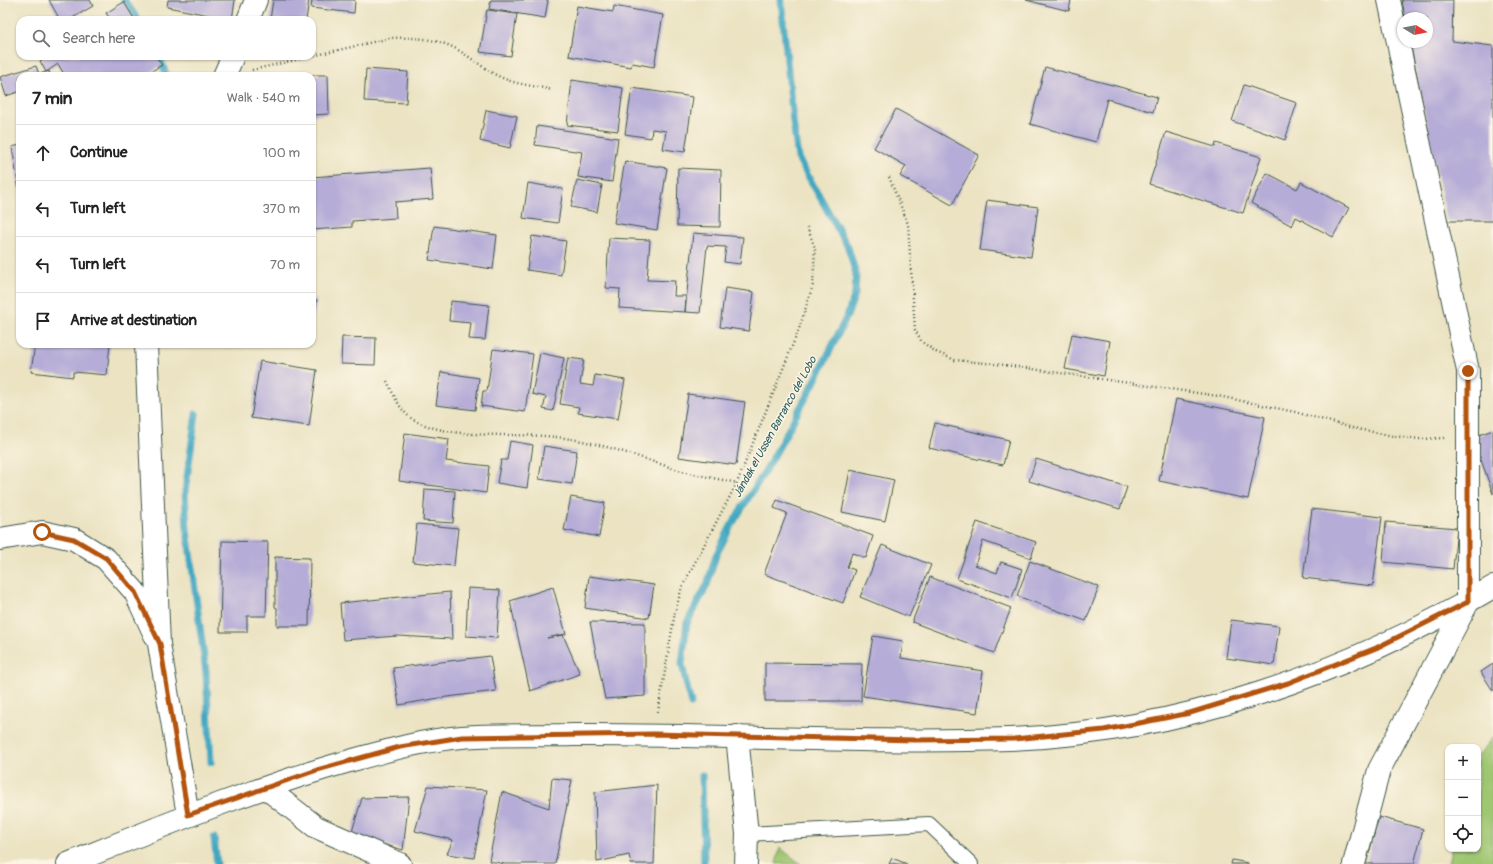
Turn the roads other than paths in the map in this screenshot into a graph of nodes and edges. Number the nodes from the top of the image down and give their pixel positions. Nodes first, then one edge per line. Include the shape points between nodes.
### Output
1 (256, 0) edge
2 (1389, 0) edge
3 (250, 16) edge
4 (231, 60) edge
5 (226, 72) edge
6 (146, 348) edge
7 (0, 539) edge
8 (1493, 587) edge
9 (1468, 602) junction
10 (160, 644) junction
11 (736, 736) junction
12 (266, 788) junction
13 (188, 815) junction
14 (747, 834) junction
15 (68, 864) edge
16 (400, 864) edge
17 (746, 864) edge
18 (971, 864) edge
19 (1354, 864) edge

1 - 3 street
2 - 9 street via 1468,371
4 - 5 street
6 - 10 street
7 - 10 street via 42,532 74,539 106,558 135,592
8 - 9 street
9 - 11 street via 1376,648 1288,683 1190,713 1104,730 1014,739
9 - 19 street via 1379,770
10 - 13 street
11 - 12 street via 654,734 462,737 400,747 317,770
11 - 14 street
12 - 13 street
12 - 16 street via 316,826
13 - 15 street
14 - 17 street
14 - 18 lane via 929,824

